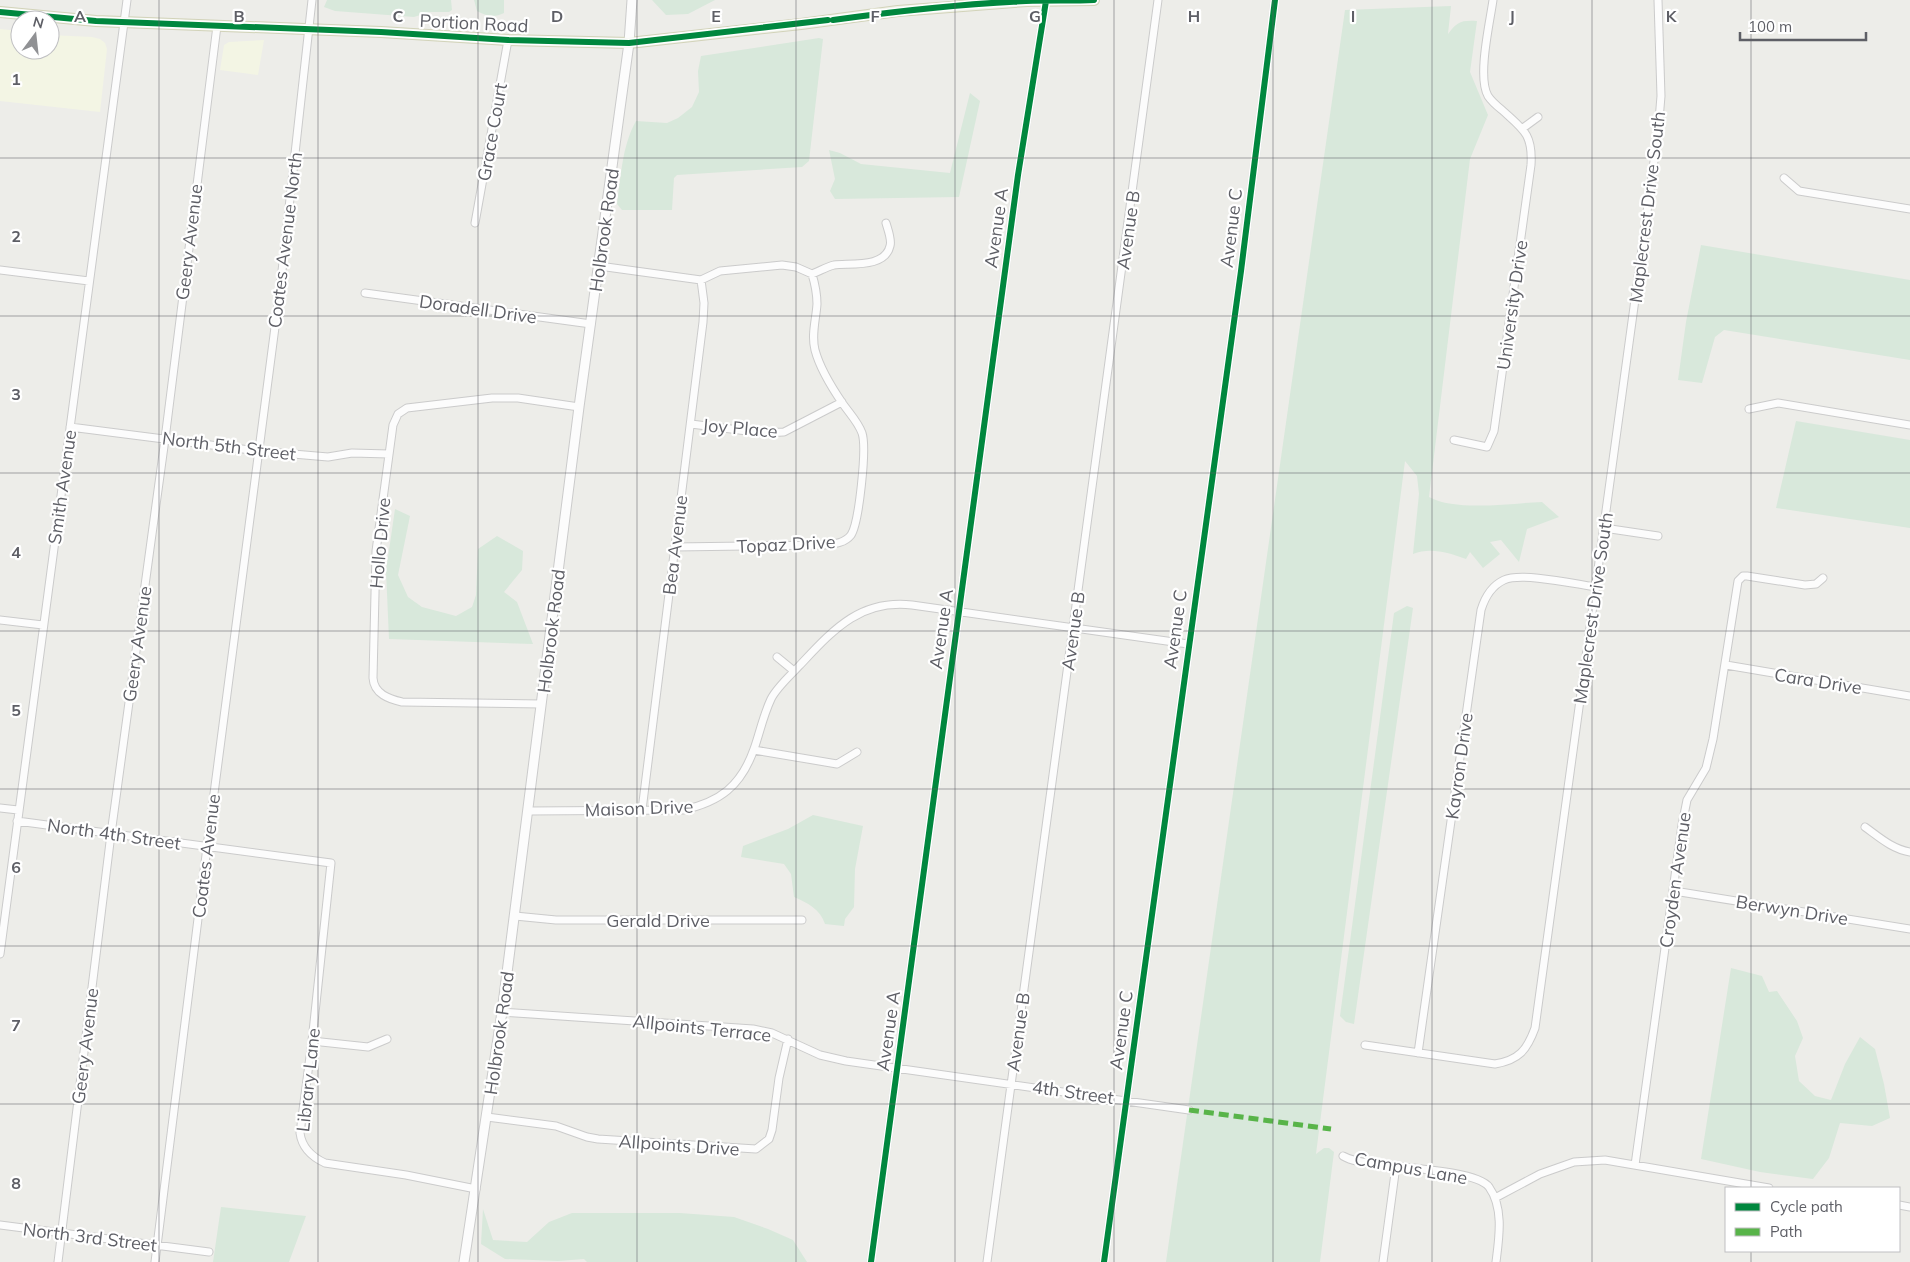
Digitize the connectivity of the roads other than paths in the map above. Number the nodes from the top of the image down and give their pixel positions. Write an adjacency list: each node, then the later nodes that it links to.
1 (127, 0): 11 (street, Smith Avenue)
2 (312, 0): 13 (street, Coates Avenue North)
3 (632, 0): 15 (street, Holbrook Road)
4 (1094, 0): 9 (main road, Portion Road)
5 (1158, 0): 47 (street, Avenue B)
6 (1275, 0): 48 (street, Avenue C)
7 (1493, 0): 17 (street)
8 (1658, 0): 39 (street, Maplecrest Drive South)
9 (1040, 1): 15 (main road, Portion Road); 44 (street, Avenue A)
10 (0, 12): 11 (main road, Portion Road)
11 (125, 21): 12 (main road, Portion Road); 26 (street, Smith Avenue)
12 (217, 26): 13 (main road, Portion Road); 35 (street, Geery Avenue)
13 (308, 30): 14 (main road, Portion Road); 37 (street, Coates Avenue North)
14 (508, 40): 15 (main road, Portion Road); 20 (street, Grace Court)
15 (629, 43): 22 (street, Holbrook Road)
16 (1538, 117): 17 (street)
17 (1523, 128): 36 (street, University Drive)
18 (1784, 178): 19 (street)
19 (1910, 209)
20 (475, 223)
21 (886, 223): 24 (street)
22 (599, 266): 25 (street); 28 (street, Holbrook Road)
23 (0, 270): 26 (street)
24 (812, 274): 25 (street); 29 (street, Topaz Drive)
25 (701, 280): 32 (street, Bea Avenue)
26 (89, 281): 34 (street, Smith Avenue)
27 (365, 294): 28 (street, Doradell Drive)
28 (590, 324): 30 (street, Holbrook Road)
29 (842, 402): 32 (street, Joy Place); 41 (street, Topaz Drive)
30 (579, 407): 38 (street, Hollo Drive); 53 (street, Holbrook Road)
31 (1749, 409): 33 (street)
32 (691, 424): 41 (street, Bea Avenue)
33 (1910, 426)
34 (70, 427): 35 (street, North 5th Street); 46 (street, Smith Avenue)
35 (165, 438): 37 (street, North 5th Street); 62 (street, Geery Avenue)
36 (1454, 440)
37 (258, 450): 38 (street, North 5th Street); 63 (street, Coates Avenue)
38 (389, 454): 53 (street, Hollo Drive)
39 (1604, 528): 40 (street); 43 (street, Maplecrest Drive South)
40 (1658, 536)
41 (675, 548): 58 (street, Bea Avenue)
42 (1823, 578): 50 (street, Croyden Avenue)
43 (1596, 587): 76 (street, Kayron Drive); 76 (street, Maplecrest Drive South)
44 (958, 612): 47 (street, Maison Drive); 51 (street, Maison Drive); 77 (street, Avenue A)
45 (0, 620): 46 (street)
46 (43, 625): 57 (street, Smith Avenue)
47 (1073, 628): 48 (street, Maison Drive); 78 (street, Avenue B)
48 (1188, 644): 79 (street, Avenue C)
49 (777, 657): 51 (street)
50 (1726, 665): 52 (street, Cara Drive); 66 (street, Croyden Avenue)
51 (794, 672): 54 (street, Maison Drive)
52 (1910, 696)
53 (541, 704): 59 (street, Holbrook Road)
54 (754, 750): 55 (street); 58 (street, Maison Drive)
55 (857, 752)
56 (0, 808): 57 (street)
57 (18, 810): 60 (street, Smith Avenue)
58 (642, 810): 59 (street, Maison Drive)
59 (528, 812): 67 (street, Holbrook Road)
60 (17, 821): 62 (street, North 4th Street); 70 (street, Smith Avenue)
61 (1865, 827): 64 (street)
62 (111, 834): 63 (street, North 4th Street); 89 (street, Geery Avenue)
63 (207, 847): 65 (street, North 4th Street); 90 (street, Coates Avenue)
64 (1910, 852)
65 (331, 863): 74 (street, Library Lane)
66 (1674, 891): 69 (street, Berwyn Drive); 83 (street, Croyden Avenue)
67 (515, 916): 68 (street, Gerald Drive); 71 (street, Holbrook Road)
68 (802, 920)
69 (1910, 930)
70 (0, 954)
71 (502, 1012): 73 (street, Allpoints Terrace); 81 (street, Holbrook Road)
72 (386, 1038): 74 (street)
73 (788, 1038): 77 (street, Allpoints Terrace); 81 (street, Allpoints Drive)
74 (312, 1041): 86 (street, Library Lane)
75 (1365, 1046): 76 (street, Maplecrest Drive South)
76 (1418, 1053)
77 (898, 1069): 78 (street, 4th Street); 95 (street, Avenue A)
78 (1012, 1084): 79 (street, 4th Street); 96 (street, Avenue B)
79 (1125, 1100): 80 (street, 4th Street); 97 (street, Avenue C)
80 (1189, 1110)
81 (487, 1118): 86 (street, Holbrook Road)
82 (1343, 1156): 84 (street, Campus Lane)
83 (1635, 1165): 85 (street); 87 (street)
84 (1396, 1166): 87 (street, Campus Lane); 98 (street)
85 (1763, 1187)
86 (476, 1189): 94 (street, Holbrook Road)
87 (1495, 1198): 99 (street)
88 (0, 1225): 89 (street, North 3rd Street)
89 (61, 1233): 90 (street, North 3rd Street); 92 (street, Geery Avenue)
90 (158, 1246): 91 (street, North 3rd Street); 93 (street, Coates Avenue)
91 (210, 1252)
92 (58, 1262)
93 (155, 1262)
94 (464, 1262)
95 (871, 1262)
96 (987, 1262)
97 (1104, 1262)
98 (1383, 1262)
99 (1496, 1262)

